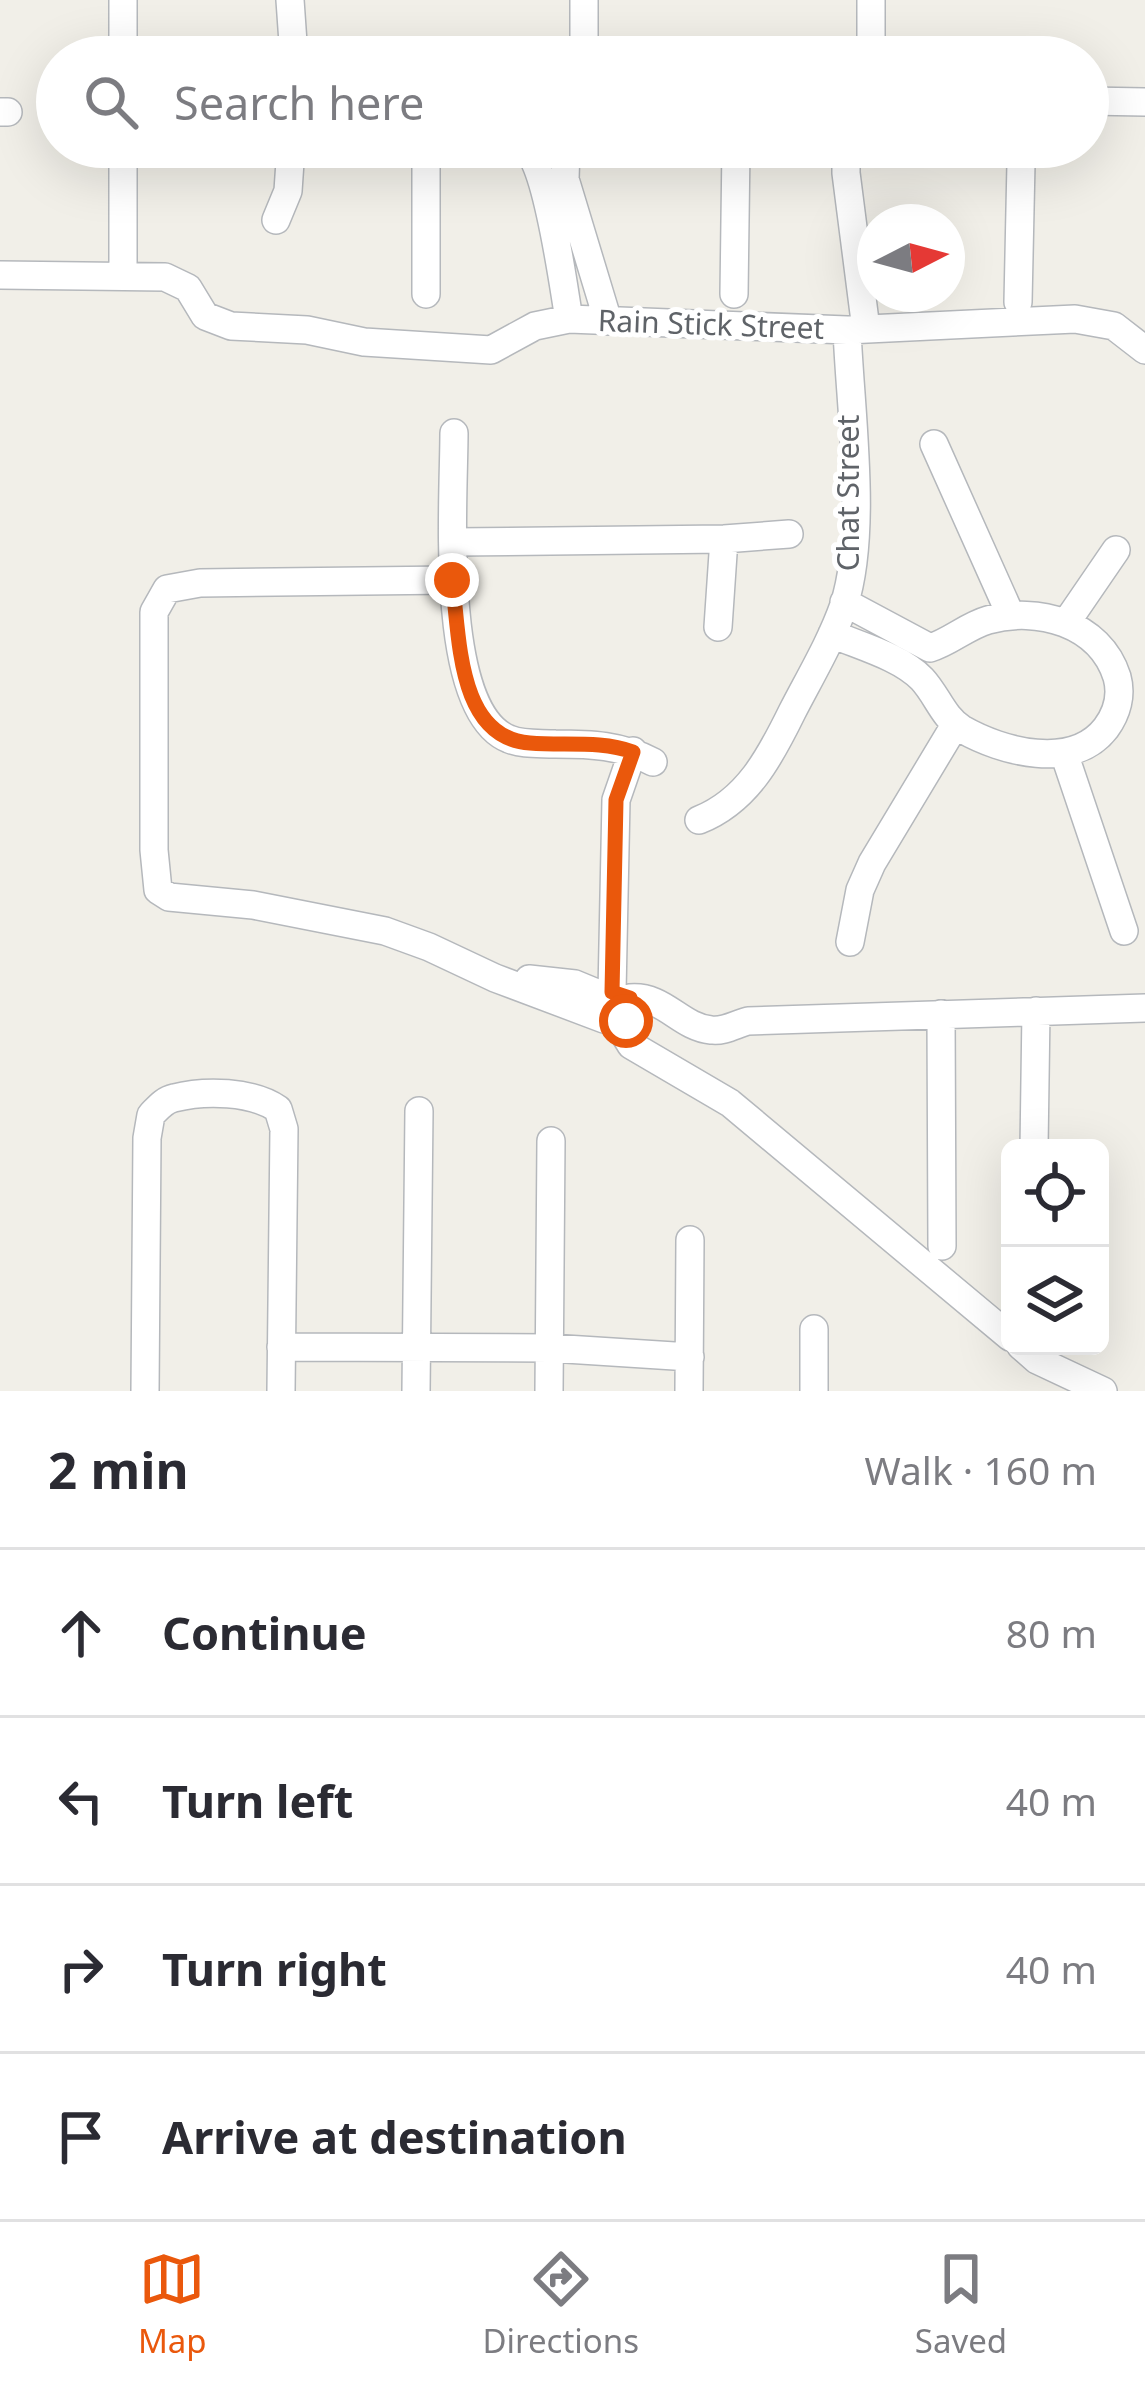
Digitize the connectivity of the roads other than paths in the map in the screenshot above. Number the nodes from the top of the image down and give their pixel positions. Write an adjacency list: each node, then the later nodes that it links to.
1 (123, 0): 5 (street)
2 (290, 0): 6 (street)
3 (584, 0): 7 (street)
4 (871, 0): 8 (street)
5 (123, 36)
6 (293, 36)
7 (584, 36)
8 (871, 36)
9 (1109, 101): 10 (street)
10 (1145, 102)
11 (123, 168): 21 (street)
12 (289, 168): 19 (street)
13 (426, 168): 22 (street)
14 (538, 168): 25 (street)
15 (565, 168): 26 (street)
16 (736, 168): 23 (street)
17 (846, 168): 27 (street, Chat Street)
18 (1021, 168): 24 (street)
19 (276, 220)
20 (0, 275): 21 (street)
21 (123, 276): 25 (street, Rain Stick Street)
22 (426, 293)
23 (734, 294)
24 (1018, 302)
25 (569, 319): 26 (street, Rain Stick Street)
26 (608, 321): 27 (street, Rain Stick Street)
27 (856, 329): 28 (street, Rain Stick Street); 36 (street, Chat Street)
28 (1145, 350)
29 (454, 434): 33 (street)
30 (934, 444): 37 (street)
31 (789, 534): 32 (street)
32 (724, 539): 33 (street); 40 (street)
33 (454, 542): 35 (street)
34 (1116, 550): 39 (street)
35 (452, 580): 48 (street); 48 (street)
36 (844, 602): 38 (street); 41 (street, Chat Street)
37 (1010, 616): 38 (street); 39 (street)
38 (878, 621): 42 (street)
39 (1066, 623): 44 (street)
40 (718, 627)
41 (832, 634): 42 (street); 45 (street, Chat Street)
42 (866, 649): 43 (street)
43 (956, 725): 44 (street); 47 (street)
44 (1064, 752): 46 (street)
45 (699, 820)
46 (1124, 931)
47 (850, 942)
48 (614, 1006): 51 (street); 57 (street)
49 (1145, 1008): 50 (street)
50 (1036, 1011): 51 (street); 53 (street)
51 (941, 1014): 56 (street)
52 (419, 1112): 61 (street)
53 (1034, 1139)
54 (551, 1141): 60 (street)
55 (690, 1240): 63 (street)
56 (942, 1246)
57 (1001, 1328)
58 (814, 1329): 69 (street)
59 (281, 1347): 61 (street); 64 (street); 65 (street)
60 (550, 1348): 61 (street); 63 (street); 67 (street)
61 (416, 1349): 66 (street)
62 (1039, 1355): 70 (street)
63 (690, 1357): 68 (street)
64 (145, 1391)
65 (281, 1391)
66 (416, 1391)
67 (549, 1391)
68 (689, 1391)
69 (814, 1391)
70 (1103, 1391)

